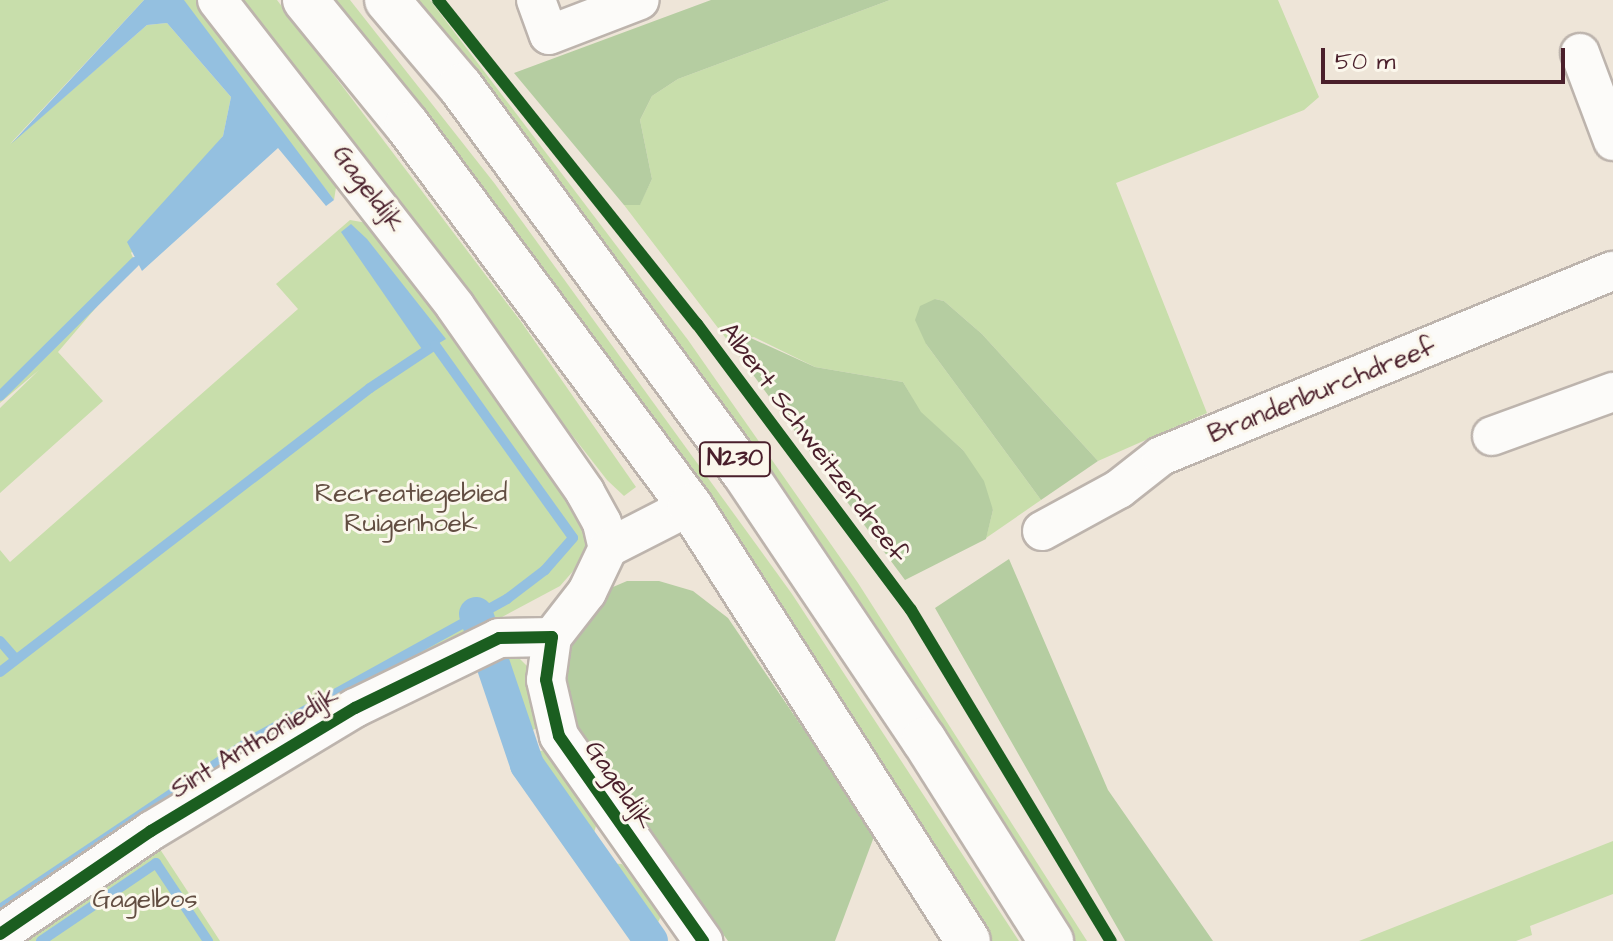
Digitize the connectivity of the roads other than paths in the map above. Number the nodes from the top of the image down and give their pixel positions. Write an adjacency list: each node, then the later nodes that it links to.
1 (217, 0): 13 (street, Gageldijk)
2 (305, 0): 11 (highway, N230)
3 (387, 0): 18 (highway, N230)
4 (536, 0): 5 (street)
5 (640, 0)
6 (1580, 53): 7 (street)
7 (1613, 141)
8 (1613, 271): 12 (street, Brandenburchdreef)
9 (1613, 392): 10 (street)
10 (1492, 436)
11 (690, 506): 13 (street); 17 (highway, N230)
12 (1042, 531)
13 (608, 548): 14 (street)
14 (552, 637): 15 (street, Sint Anthoniedijk); 16 (street, Gageldijk)
15 (0, 934)
16 (703, 941)
17 (968, 941)
18 (1051, 941)

